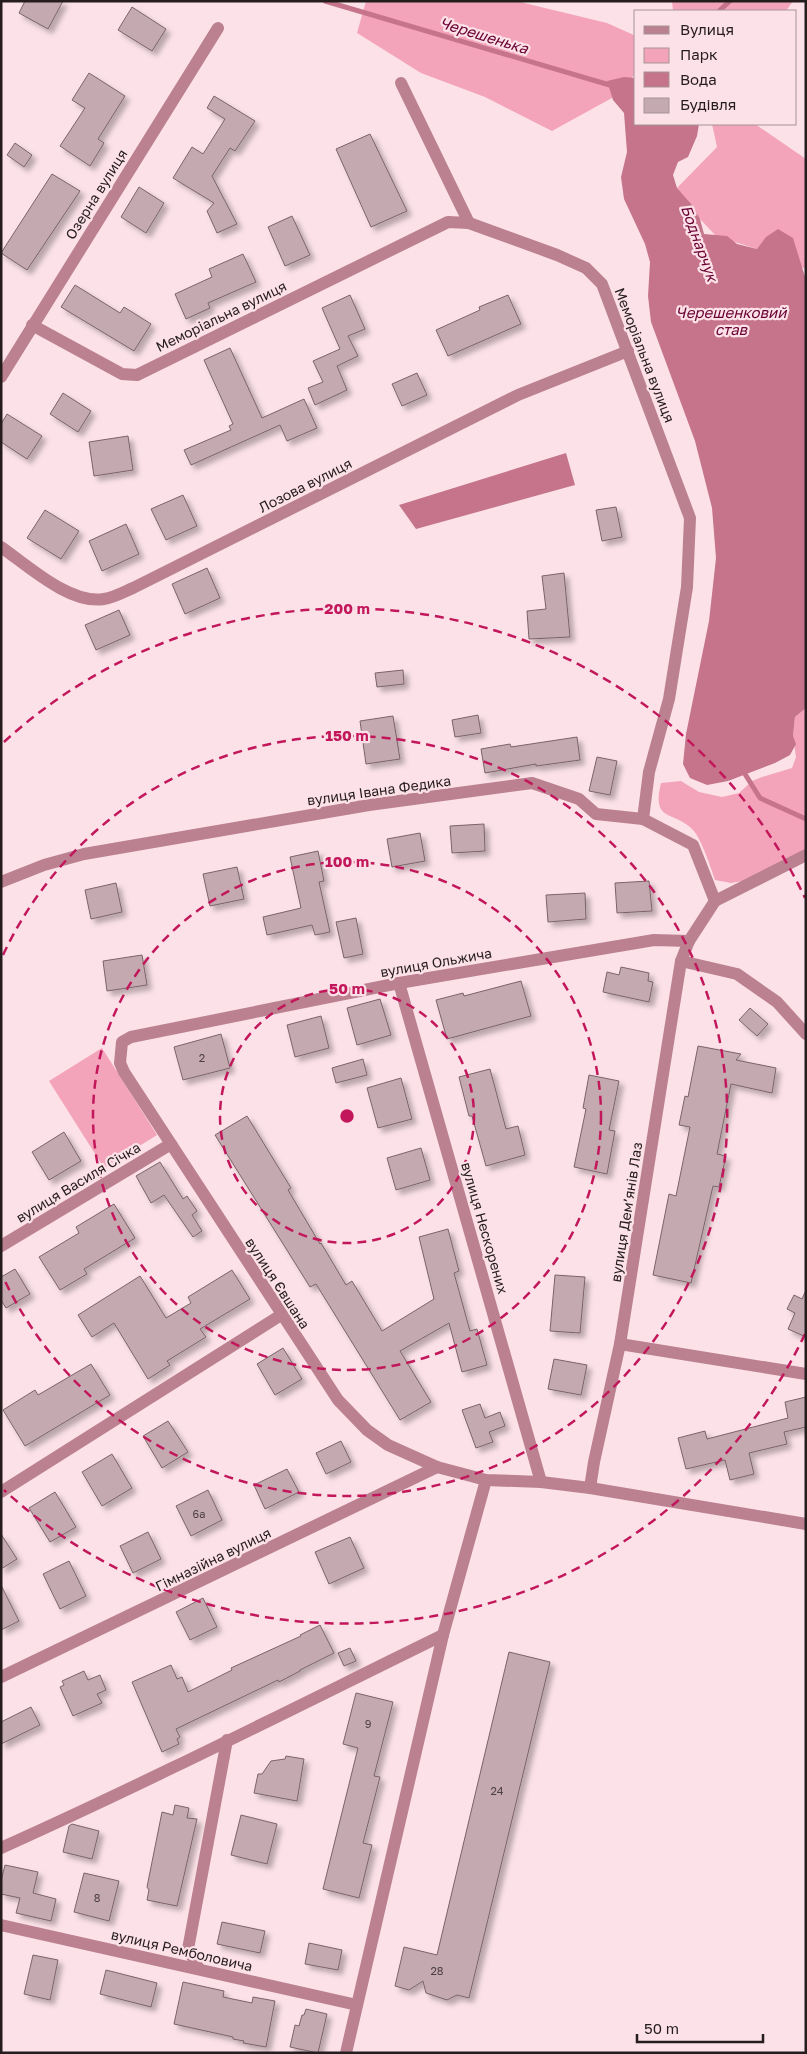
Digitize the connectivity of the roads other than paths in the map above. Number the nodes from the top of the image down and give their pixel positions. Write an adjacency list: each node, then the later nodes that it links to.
1 (218, 28): 4 (street, Озерна вулиця)
2 (401, 83): 3 (street)
3 (469, 224): 4 (street, Меморіальна вулиця); 5 (street, Меморіальна вулиця)
4 (32, 325): 6 (street, Озерна вулиця)
5 (628, 351): 7 (street, Лозова вулиця); 8 (street, Меморіальна вулиця)
6 (1, 377)
7 (1, 547)
8 (643, 819): 10 (street, вулиця Івана Федика); 11 (street, вулиця Івана Федика)
9 (806, 855): 11 (street)
10 (1, 882)
11 (715, 901): 12 (street, вулиця Демʼянів Лаз)
12 (689, 941): 13 (street, вулиця Демʼянів Лаз); 14 (street, вулиця Ольжича)
13 (681, 961): 15 (street); 20 (street, вулиця Демʼянів Лаз)
14 (400, 983): 16 (street, вулиця Ольжича); 24 (street, вулиця Нескорених)
15 (806, 1034)
16 (131, 1037): 17 (street, вулиця Євшана)
17 (171, 1144): 18 (street, вулиця Василя Січка); 19 (street, вулиця Євшана)
18 (1, 1246)
19 (281, 1315): 22 (street, вулиця Євшана); 26 (street)
20 (620, 1344): 21 (street); 25 (street, вулиця Демʼянів Лаз)
21 (806, 1374)
22 (437, 1467): 23 (street, вулиця Євшана); 29 (street, Гімназійна вулиця)
23 (486, 1480): 24 (street, вулиця Євшана); 28 (street)
24 (541, 1482): 25 (street, вулиця Євшана)
25 (590, 1488): 27 (street, вулиця Євшана)
26 (1, 1492)
27 (806, 1524)
28 (443, 1635): 30 (street); 34 (street)
29 (1, 1677)
30 (228, 1740): 31 (street); 33 (street)
31 (1, 1848)
32 (1, 1925): 33 (street, вулиця Ремболовича)
33 (199, 1969): 34 (street, вулиця Ремболовича)
34 (357, 2005): 35 (street)
35 (346, 2053)

